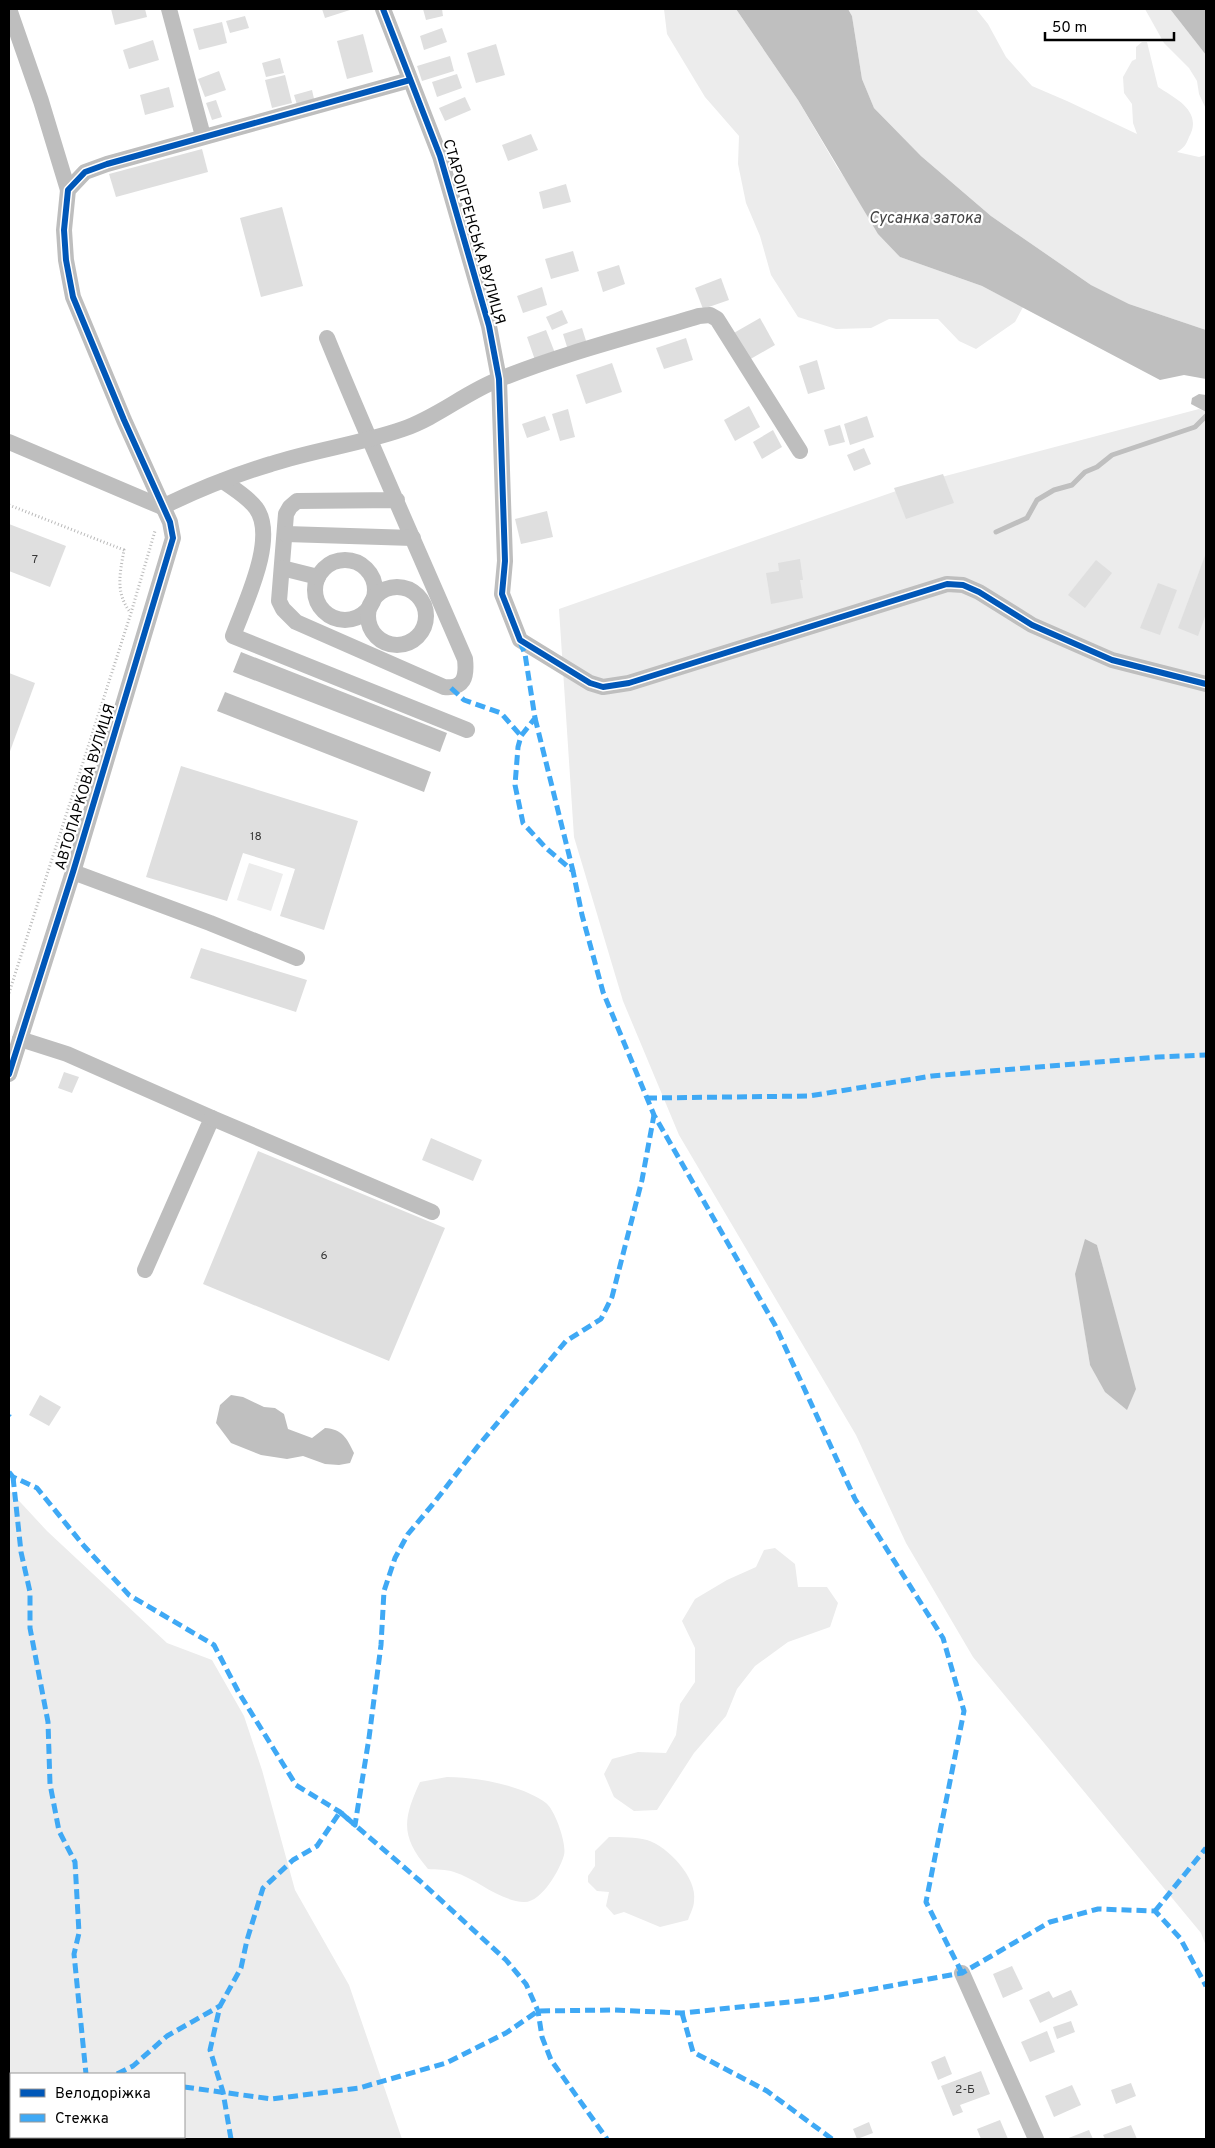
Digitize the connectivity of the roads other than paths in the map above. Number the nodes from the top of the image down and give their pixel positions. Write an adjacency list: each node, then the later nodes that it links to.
1 (169, 9): 5 (street)
2 (383, 9): 4 (street, СТАРОІГРЕНСЬКА ВУЛИЦЯ)
3 (9, 10): 6 (street)
4 (410, 80): 5 (street); 8 (street, СТАРОІГРЕНСЬКА ВУЛИЦЯ)
5 (204, 136): 6 (street)
6 (68, 190): 14 (street, АВТОПАРКОВА ВУЛИЦЯ)
7 (327, 338): 9 (street)
8 (499, 379): 9 (street); 11 (street); 19 (street, СТАРОІГРЕНСЬКА ВУЛИЦЯ)
9 (368, 440): 12 (street); 13 (street)
10 (9, 442): 14 (street)
11 (800, 451)
12 (223, 481): 14 (street); 20 (street)
13 (397, 500): 15 (street); 16 (street)
14 (162, 506): 21 (street, АВТОПАРКОВА ВУЛИЦЯ)
15 (286, 534): 16 (street); 17 (street)
16 (413, 538): 17 (street)
17 (282, 568): 18 (street)
18 (318, 577): 18 (street)
19 (1206, 684)
20 (467, 730)
21 (73, 872): 22 (street); 23 (street, АВТОПАРКОВА ВУЛИЦЯ)
22 (297, 958)
23 (20, 1039): 24 (street, АВТОПАРКОВА ВУЛИЦЯ); 25 (street)
24 (9, 1074)
25 (212, 1118): 26 (street); 27 (street)
26 (432, 1212)
27 (145, 1270)
28 (962, 1973): 29 (street)
29 (1036, 2139)

